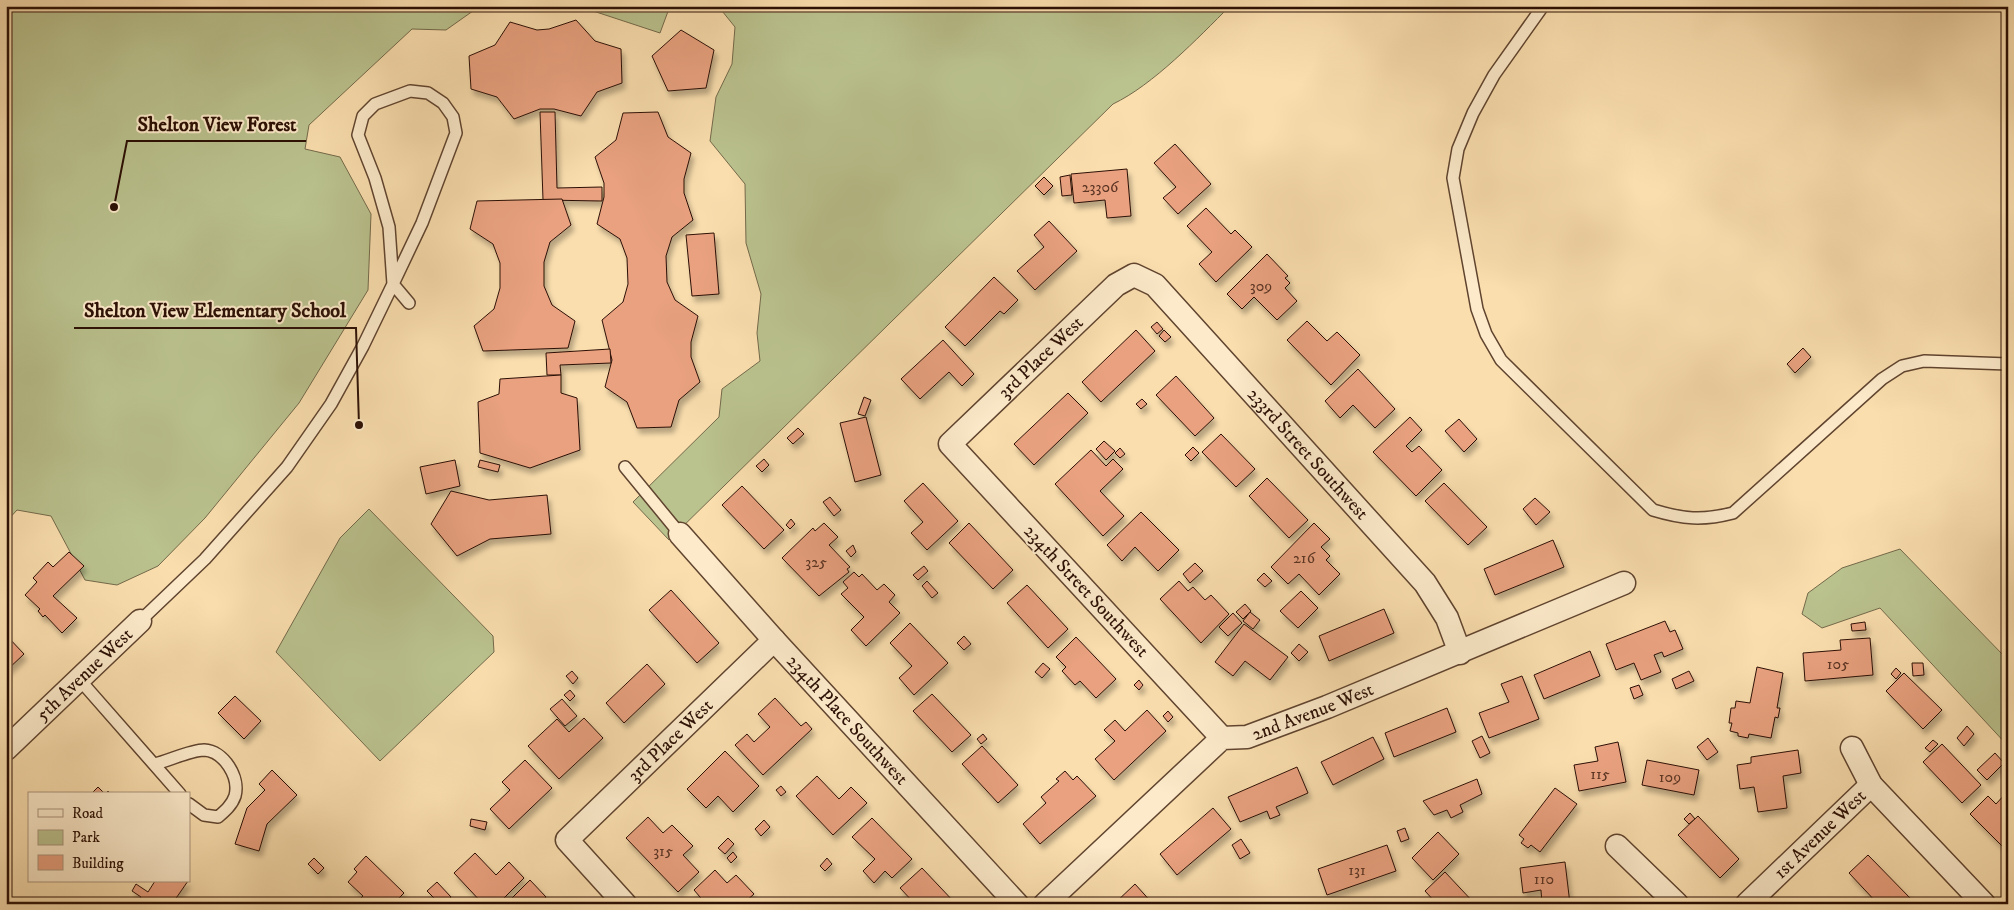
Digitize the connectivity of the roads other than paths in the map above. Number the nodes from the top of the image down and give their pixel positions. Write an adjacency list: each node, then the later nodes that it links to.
1 (1543, 6): 5 (lane)
2 (1134, 275): 6 (street, 3rd Place West); 12 (street, 233rd Street Southwest)
3 (393, 284): 3 (lane); 4 (lane); 10 (lane)
4 (409, 303)
5 (2008, 364)
6 (950, 444): 14 (street, 234th Street Southwest)
7 (625, 467): 8 (lane)
8 (680, 534): 11 (street, 234th Place Southwest)
9 (1624, 584): 12 (street, 2nd Avenue West)
10 (140, 621): 13 (street, 5th Avenue West)
11 (774, 640): 22 (street, 3rd Place West); 23 (street, 234th Place Southwest)
12 (1460, 653): 14 (street, 2nd Avenue West)
13 (79, 680): 16 (street, 5th Avenue West); 17 (lane)
14 (1222, 738): 24 (street)
15 (1852, 748): 18 (street)
16 (6, 749)
17 (155, 764): 19 (lane); 20 (lane)
18 (1871, 785): 26 (street, 1st Avenue West); 27 (street)
19 (178, 792)
20 (190, 805)
21 (1617, 846): 25 (street)
22 (626, 904)
23 (1017, 904)
24 (1045, 904)
25 (1677, 904)
26 (1747, 904)
27 (1984, 904)

